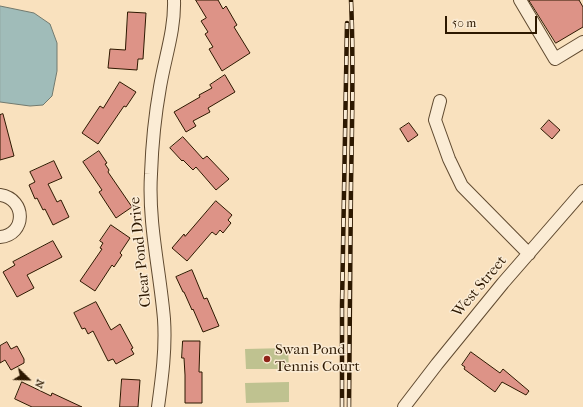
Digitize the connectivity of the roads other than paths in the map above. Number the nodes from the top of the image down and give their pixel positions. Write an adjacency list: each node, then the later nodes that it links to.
1 (174, 0): 9 (street, Clear Pond Drive)
2 (520, 0): 3 (street)
3 (583, 42)
4 (440, 101): 8 (street)
5 (583, 191): 8 (street, West Street)
6 (0, 195): 7 (street)
7 (0, 237)
8 (529, 254): 10 (street, West Street)
9 (158, 407)
10 (404, 407)

